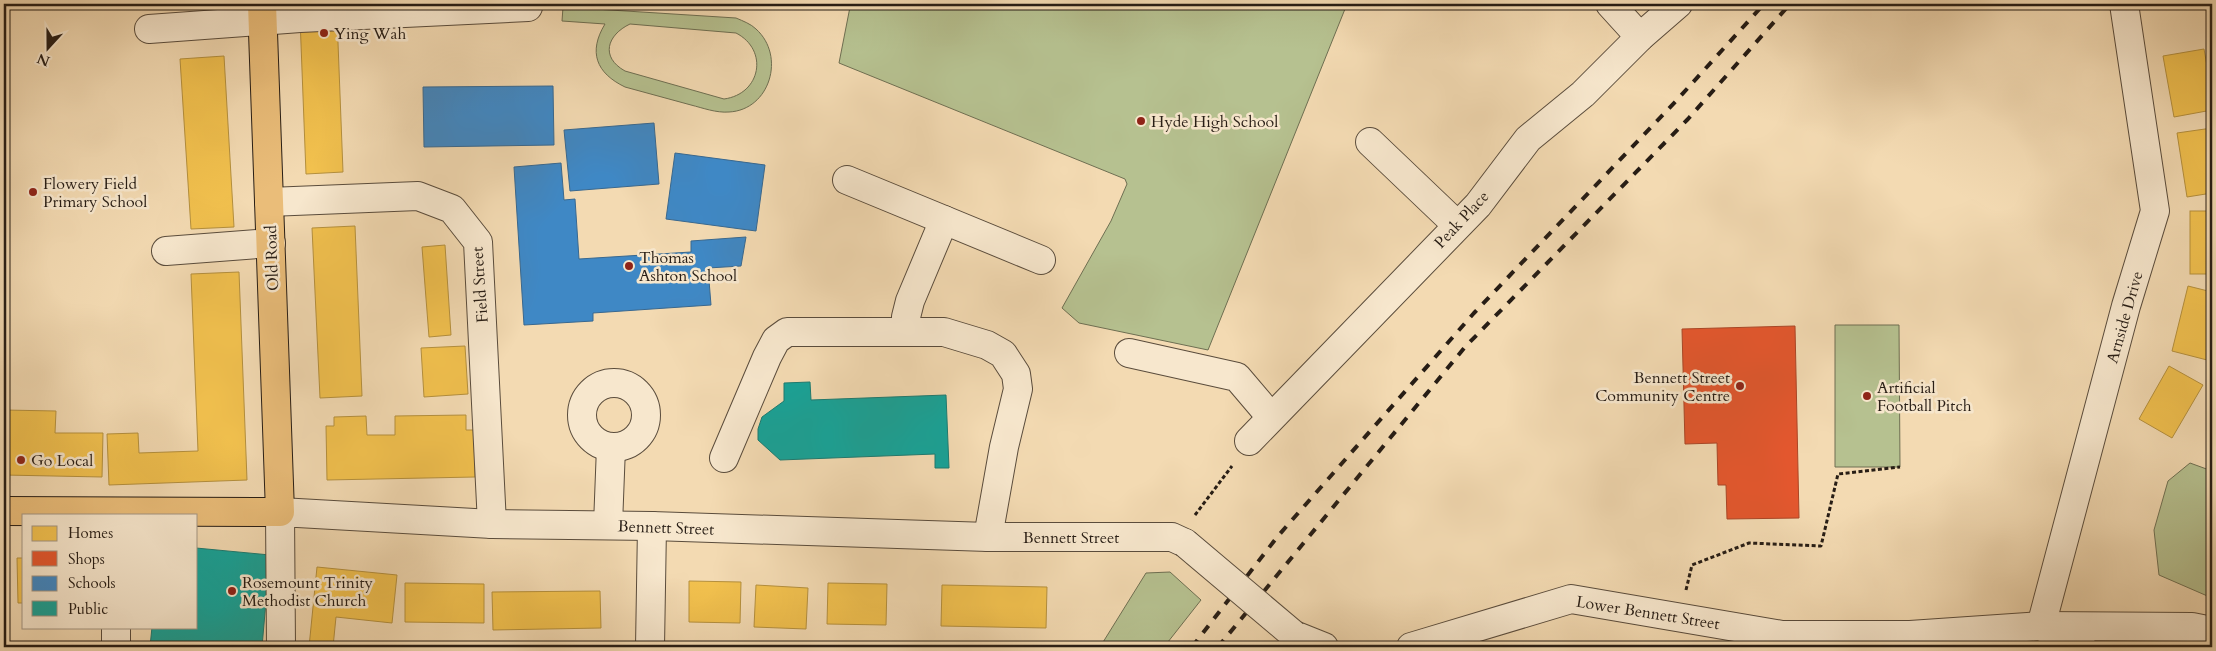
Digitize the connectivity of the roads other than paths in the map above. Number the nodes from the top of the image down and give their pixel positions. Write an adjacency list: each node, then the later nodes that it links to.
1 (1610, 4): 7 (street)
2 (1678, 4): 7 (street, Peak Place)
3 (2124, 4): 29 (street, Arnside Drive)
4 (528, 7): 5 (street)
5 (262, 13): 6 (street); 10 (main road, Old Road)
6 (149, 29)
7 (1640, 37): 12 (street, Peak Place)
8 (1370, 142): 12 (street)
9 (847, 180): 11 (street)
10 (269, 202): 13 (main road, Old Road); 25 (street, Field Street)
11 (944, 220): 15 (street); 16 (street)
12 (1456, 225): 18 (street, Peak Place)
13 (271, 242): 14 (street); 23 (main road, Old Road)
14 (166, 252)
15 (1041, 260)
16 (908, 332): 21 (street); 28 (street)
17 (1129, 353): 18 (street)
18 (1272, 417): 19 (street, Peak Place)
19 (1249, 441)
20 (611, 447): 26 (street)
21 (724, 458)
22 (4, 511): 24 (main road, Bennett Street)
23 (280, 512): 24 (main road, Bennett Street); 25 (street, Bennett Street); 35 (street)
24 (118, 513)
25 (492, 524): 26 (street, Bennett Street)
26 (608, 525): 27 (street, Bennett Street)
27 (652, 526): 28 (street, Bennett Street); 36 (street)
28 (988, 538): 37 (street, Bennett Street, bridge)
29 (2041, 626): 31 (street, Lower Bennett Street); 32 (street, Lower Bennett Street); 38 (street)
30 (116, 628): 34 (street)
31 (2212, 631)
32 (1780, 641): 33 (street, Lower Bennett Street)
33 (1421, 646)
34 (116, 647)
35 (281, 647)
36 (650, 647)
37 (1324, 647)
38 (2082, 647)

